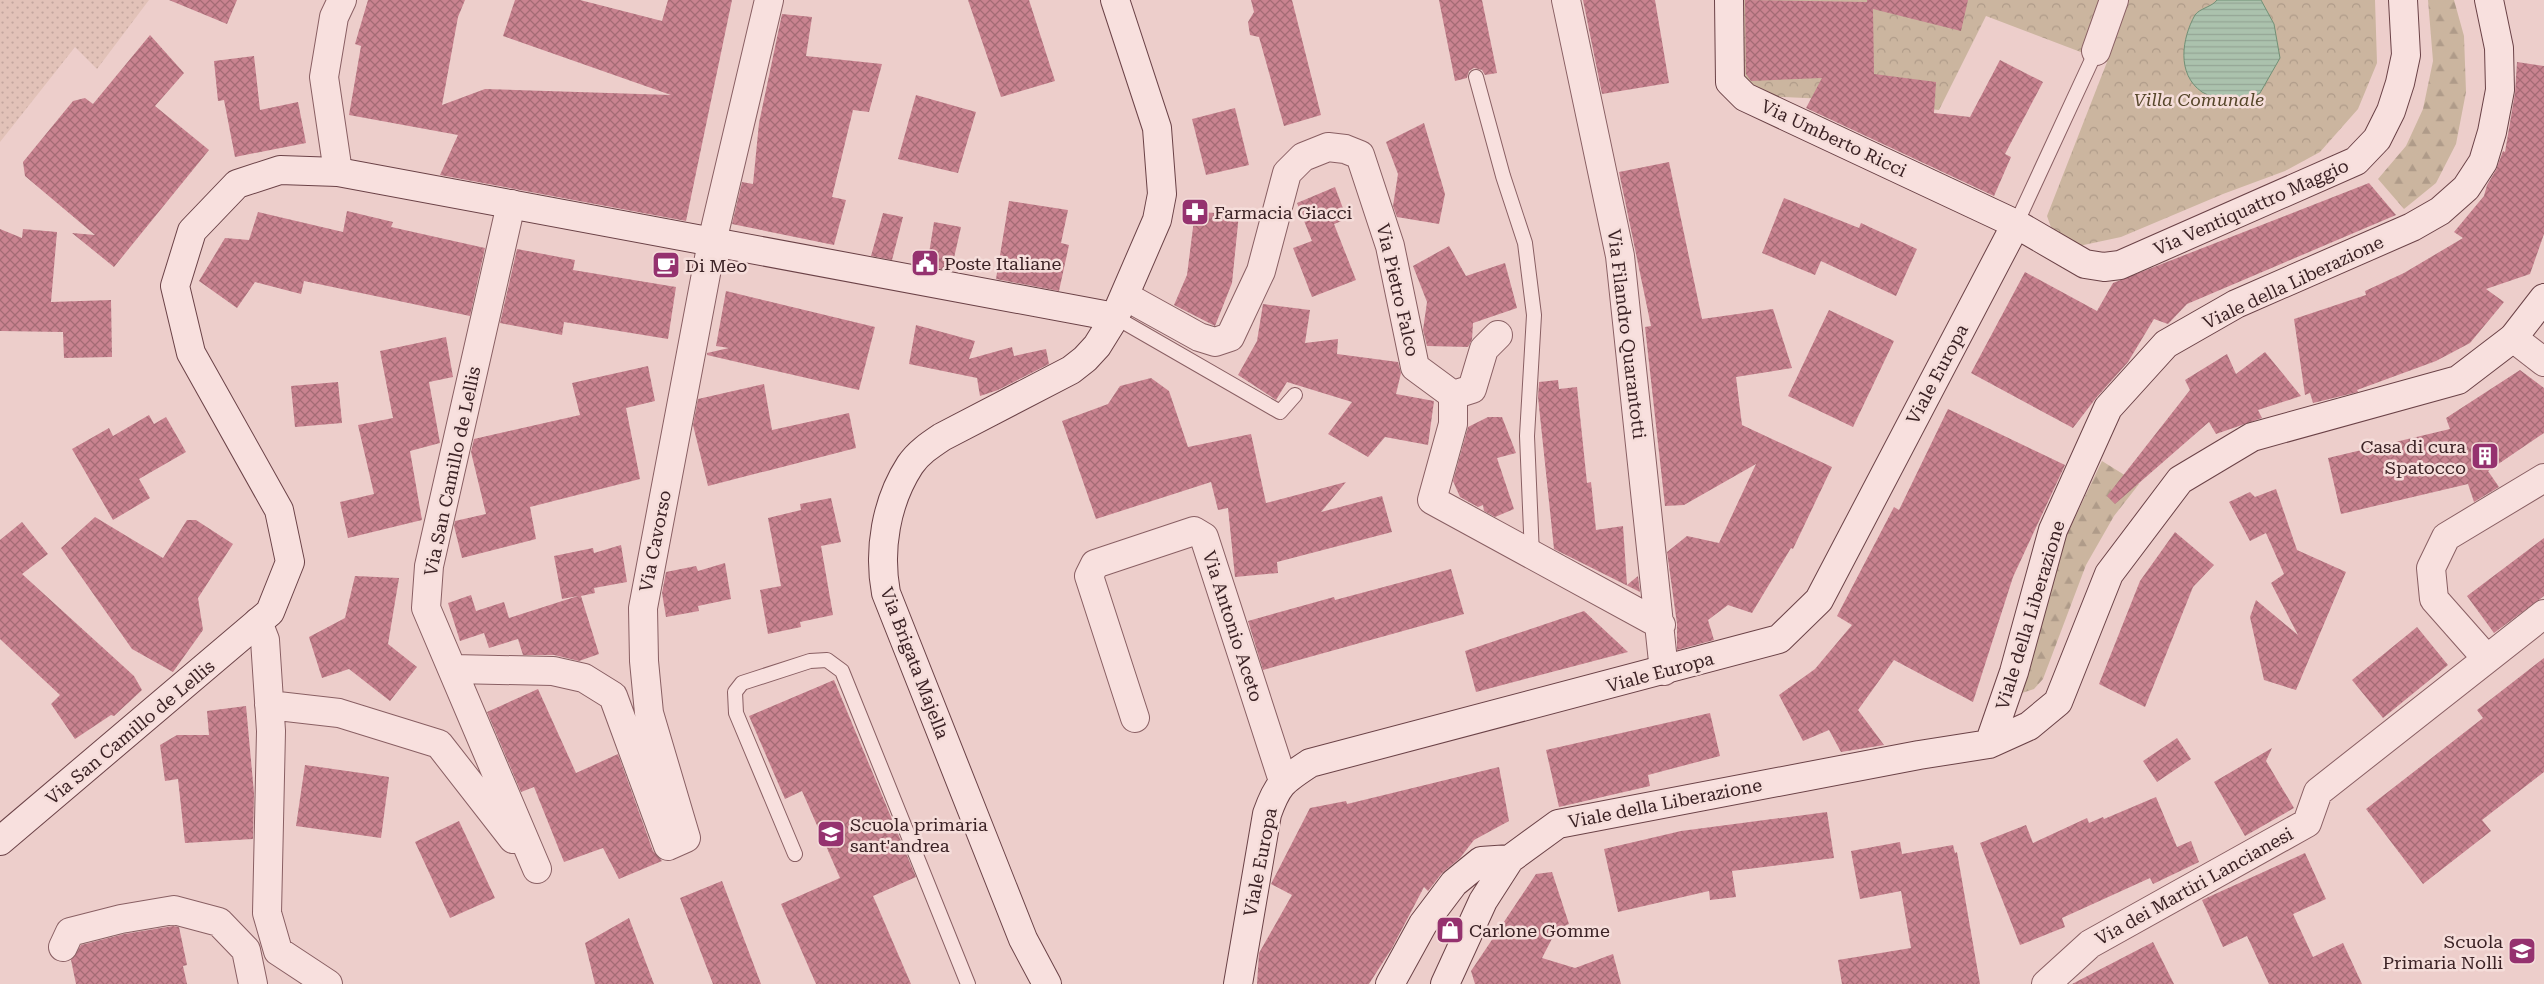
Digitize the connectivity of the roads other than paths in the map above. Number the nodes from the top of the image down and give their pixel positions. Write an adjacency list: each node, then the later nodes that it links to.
1 (342, 0): 11 (street)
2 (769, 0): 14 (street, Via Cavorso)
3 (1115, 0): 16 (street, Via Brigata Majella)
4 (1566, 0): 26 (street, Via Filandro Quarantotti)
5 (1729, 0): 13 (street, Via Umberto Ricci)
6 (2114, 0): 9 (street)
7 (2403, 0): 13 (street, Via Ventiquattro Maggio)
8 (2489, 0): 32 (street, Viale della Liberazione)
9 (2096, 51): 13 (lane)
10 (1476, 77): 23 (lane)
11 (338, 172): 12 (street, Via San Camillo de Lellis); 25 (street, Via San Camillo de Lellis)
12 (511, 204): 14 (street, Via San Camillo de Lellis); 28 (street, Via San Camillo de Lellis)
13 (2016, 224): 29 (street, Viale Europa)
14 (712, 242): 16 (street, Via San Camillo de Lellis); 28 (street, Via Cavorso)
15 (2544, 298): 18 (street)
16 (1120, 307): 20 (lane); 21 (street, Via Pietro Falco); 41 (street, Via Brigata Majella)
17 (1498, 335): 21 (street)
18 (2513, 338): 19 (street); 32 (street)
19 (2544, 362)
20 (1294, 395)
21 (1453, 395): 23 (street)
22 (2544, 478): 27 (street)
23 (1532, 555): 26 (street)
24 (2544, 614): 27 (street, Via dei Martiri Lancianesi)
25 (258, 622): 30 (street); 34 (street, Via San Camillo de Lellis)
26 (1660, 625): 29 (street, Via Filandro Quarantotti)
27 (2487, 659): 45 (street, Via dei Martiri Lancianesi)
28 (453, 669): 30 (street, Via San Camillo de Lellis)
29 (1664, 671): 33 (street, Viale Europa)
30 (269, 705): 39 (street)
31 (1135, 718): 33 (street, Via Antonio Aceto)
32 (1989, 744): 36 (street, Viale della Liberazione)
33 (1283, 781): 42 (street, Viale Europa)
34 (0, 841)
35 (795, 854): 40 (lane)
36 (1510, 859): 43 (street); 44 (street)
37 (63, 947): 38 (street)
38 (253, 984)
39 (328, 984)
40 (968, 984)
41 (1047, 984)
42 (1238, 984)
43 (1390, 984)
44 (1445, 984)
45 (2046, 984)

